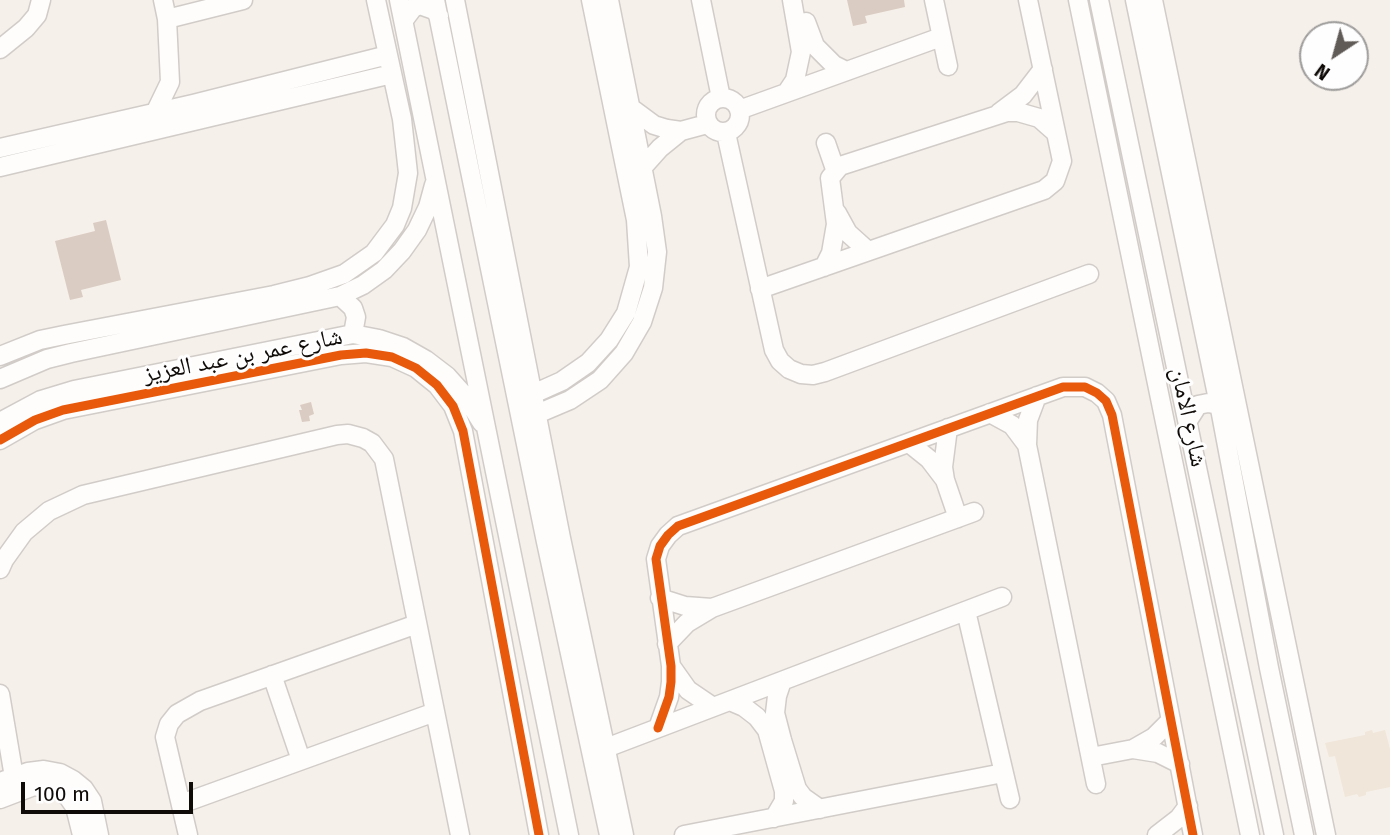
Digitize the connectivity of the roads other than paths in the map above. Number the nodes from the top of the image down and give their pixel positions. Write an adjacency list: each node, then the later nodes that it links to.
1 (41, 0): 23 (street)
2 (163, 0): 19 (street)
3 (243, 0): 19 (street)
4 (376, 0): 24 (street)
5 (399, 0): 20 (street)
6 (455, 0): 56 (street)
7 (591, 0): 69 (street)
8 (609, 0): 33 (street)
9 (701, 0): 31 (street)
10 (792, 0): 30 (street)
11 (801, 0): 27 (street)
12 (934, 0): 21 (street)
13 (1028, 0): 26 (street)
14 (1078, 0): 48 (street)
15 (1100, 0): 47 (street, شارع الامان)
16 (1135, 0): 22 (street, شارع الامان)
17 (1153, 0): 22 (street)
18 (437, 8): 20 (street); 56 (street)
19 (167, 19): 29 (street)
20 (404, 20): 49 (street)
21 (941, 37): 25 (street); 27 (street)
22 (1153, 43): 59 (street, شارع الامان); 91 (street)
23 (0, 49)
24 (388, 55): 28 (street); 32 (street)
25 (948, 66)
26 (1043, 69): 36 (street); 40 (street)
27 (846, 71): 30 (street)
28 (392, 74): 41 (street); 57 (street)
29 (170, 82): 32 (street); 35 (street)
30 (787, 92): 34 (street)
31 (721, 98): 34 (street); 37 (street)
32 (193, 104): 35 (street)
33 (631, 108): 38 (street); 45 (street)
34 (739, 110): 39 (street)
35 (155, 113): 41 (street)
36 (996, 114): 40 (street); 46 (street)
37 (707, 124): 38 (street); 39 (street)
38 (681, 131): 45 (street)
39 (726, 133): 54 (street)
40 (1056, 133): 51 (street)
41 (76, 141): 43 (street); 44 (street)
42 (827, 143): 46 (street)
43 (0, 148)
44 (0, 167)
45 (643, 167): 73 (street)
46 (835, 169): 50 (street)
47 (1138, 177): 48 (street); 60 (street, شارع الامان)
48 (1115, 181): 98 (street)
49 (435, 182): 55 (street, شارع عمر بن عبد العزيز); 78 (street)
50 (836, 210): 51 (street); 52 (street)
51 (868, 251): 52 (street)
52 (824, 267): 54 (street)
53 (1089, 274): 54 (street)
54 (760, 289)
55 (340, 296): 57 (street, شارع عمر بن عبد العزيز); 61 (street)
56 (505, 298): 69 (street); 82 (street)
57 (276, 303): 58 (street); 62 (street, شارع عمر بن عبد العزيز)
58 (157, 316): 62 (street); 63 (street)
59 (1201, 323): 60 (street); 71 (street, شارع الامان)
60 (1170, 330): 74 (street, شارع الامان)
61 (353, 334): 64 (street, شارع عمر بن عبد العزيز); 78 (street, شارع عمر بن عبد العزيز)
62 (162, 335): 66 (street, شارع عمر بن عبد العزيز)
63 (40, 340): 65 (street); 66 (street)
64 (301, 344): 67 (street); 75 (street, شارع عمر بن عبد العزيز)
65 (0, 356)
66 (47, 359): 68 (street, شارع عمر بن عبد العزيز)
67 (305, 363): 77 (street); 84 (street)
68 (0, 379)
69 (533, 394): 73 (street)
70 (1037, 396): 72 (street); 80 (street); 103 (street)
71 (1219, 405): 74 (street); 92 (street, شارع الامان)
72 (990, 413): 76 (street); 80 (street)
73 (537, 414): 82 (street)
74 (1189, 419): 96 (street, شارع الامان)
75 (0, 422)
76 (948, 428): 79 (street); 81 (street)
77 (0, 440)
78 (490, 442): 83 (street)
79 (909, 443): 81 (street); 87 (street)
80 (1027, 445): 107 (street)
81 (945, 481): 88 (street)
82 (553, 540): 105 (street); 126 (street)
83 (511, 544): 84 (street); 125 (street)
84 (485, 548): 120 (street)
85 (0, 569): 90 (street)
86 (1002, 597): 89 (street)
87 (660, 598): 88 (street); 93 (street)
88 (712, 608): 93 (street)
89 (966, 611): 97 (street); 110 (street)
90 (417, 624): 95 (street); 102 (street)
91 (1282, 633): 92 (street); 134 (street)
92 (1263, 637): 133 (street, شارع الامان)
93 (667, 644): 94 (street)
94 (671, 666): 101 (street); 104 (street)
95 (272, 676): 108 (street); 115 (street)
96 (1241, 678): 98 (street); 132 (street, شارع الامان)
97 (782, 681): 100 (street); 117 (street)
98 (1219, 682): 131 (street)
99 (0, 694): 111 (street)
100 (730, 701): 101 (street); 118 (street)
101 (713, 707): 104 (street)
102 (435, 712): 108 (street); 124 (street)
103 (1171, 720): 106 (street); 109 (street)
104 (658, 728): 105 (street)
105 (606, 748): 127 (street)
106 (1133, 750): 107 (street); 109 (street)
107 (1091, 757): 112 (street)
108 (301, 761): 115 (street)
109 (1180, 764): 116 (street)
110 (1003, 773): 114 (street); 117 (street)
111 (7, 780): 122 (street)
112 (1096, 784)
113 (0, 799): 121 (street)
114 (1010, 799)
115 (181, 804): 123 (street)
116 (1188, 806): 129 (street); 130 (street)
117 (820, 809): 118 (street)
118 (774, 818): 119 (street)
119 (721, 831): 128 (street)
120 (533, 834)
121 (82, 835)
122 (99, 835)
123 (188, 835)
124 (460, 835)
125 (569, 835)
126 (608, 835)
127 (624, 835)
128 (684, 835)
129 (1157, 835)
130 (1193, 835)
131 (1250, 835)
132 (1274, 835)
133 (1304, 835)
134 (1326, 835)

